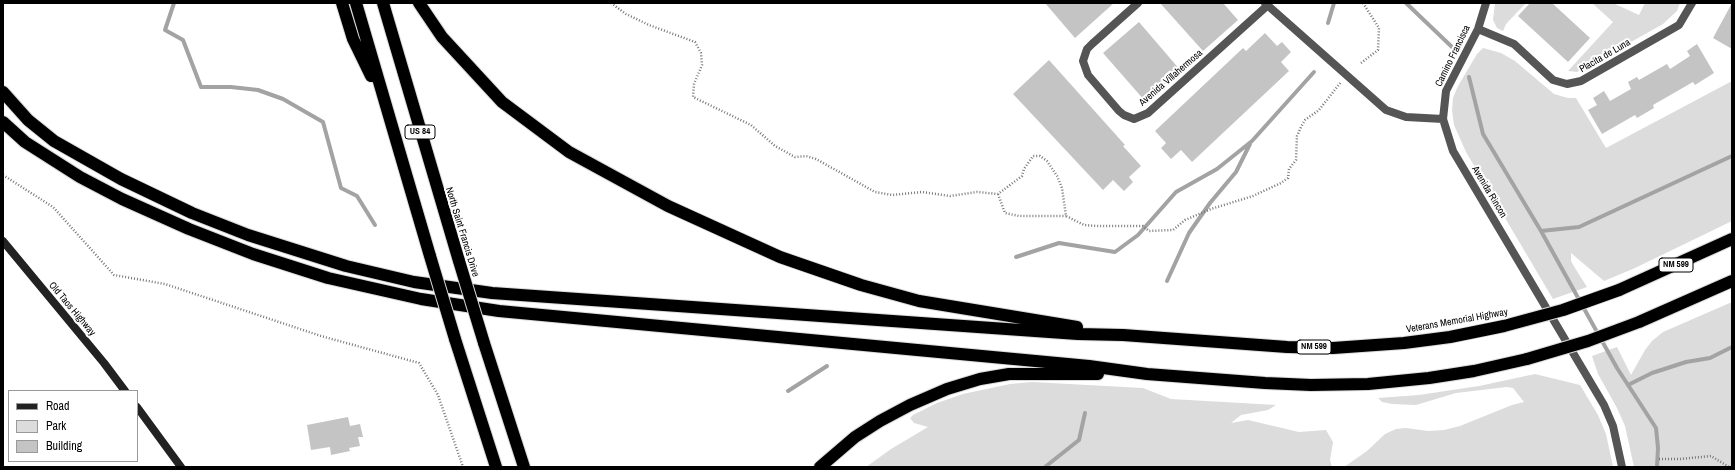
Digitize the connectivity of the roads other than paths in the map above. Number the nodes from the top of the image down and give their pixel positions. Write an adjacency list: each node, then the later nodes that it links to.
1 (342, 3): 11 (highway)
2 (356, 3): 11 (highway, US 84)
3 (383, 3): 25 (highway, North Saint Francis Drive / US 84, bridge)
4 (419, 3): 19 (highway)
5 (1138, 3): 8 (street, Avenida Villahermosa)
6 (1486, 3): 9 (street, Camino Francisca)
7 (1692, 3): 9 (street, Placita de Luna)
8 (1266, 4): 12 (street)
9 (1478, 29): 12 (street, Camino Francisca)
10 (3, 92): 19 (highway)
11 (386, 109): 24 (highway, US 84, bridge)
12 (1443, 119): 27 (street, Avenida Rincon)
13 (3, 122): 20 (highway)
14 (1732, 239): 19 (highway, Veterans Memorial Highway / NM 599, bridge)
15 (3, 241): 21 (street, Old Taos Highway)
16 (1732, 281): 18 (highway)
17 (1732, 286): 18 (highway)
18 (1698, 297): 20 (highway, bridge)
19 (1123, 335)
20 (1147, 374): 26 (highway)
21 (124, 390)
22 (138, 408): 23 (street)
23 (181, 467)
24 (496, 467)
25 (524, 467)
26 (820, 467)
27 (1622, 467)

